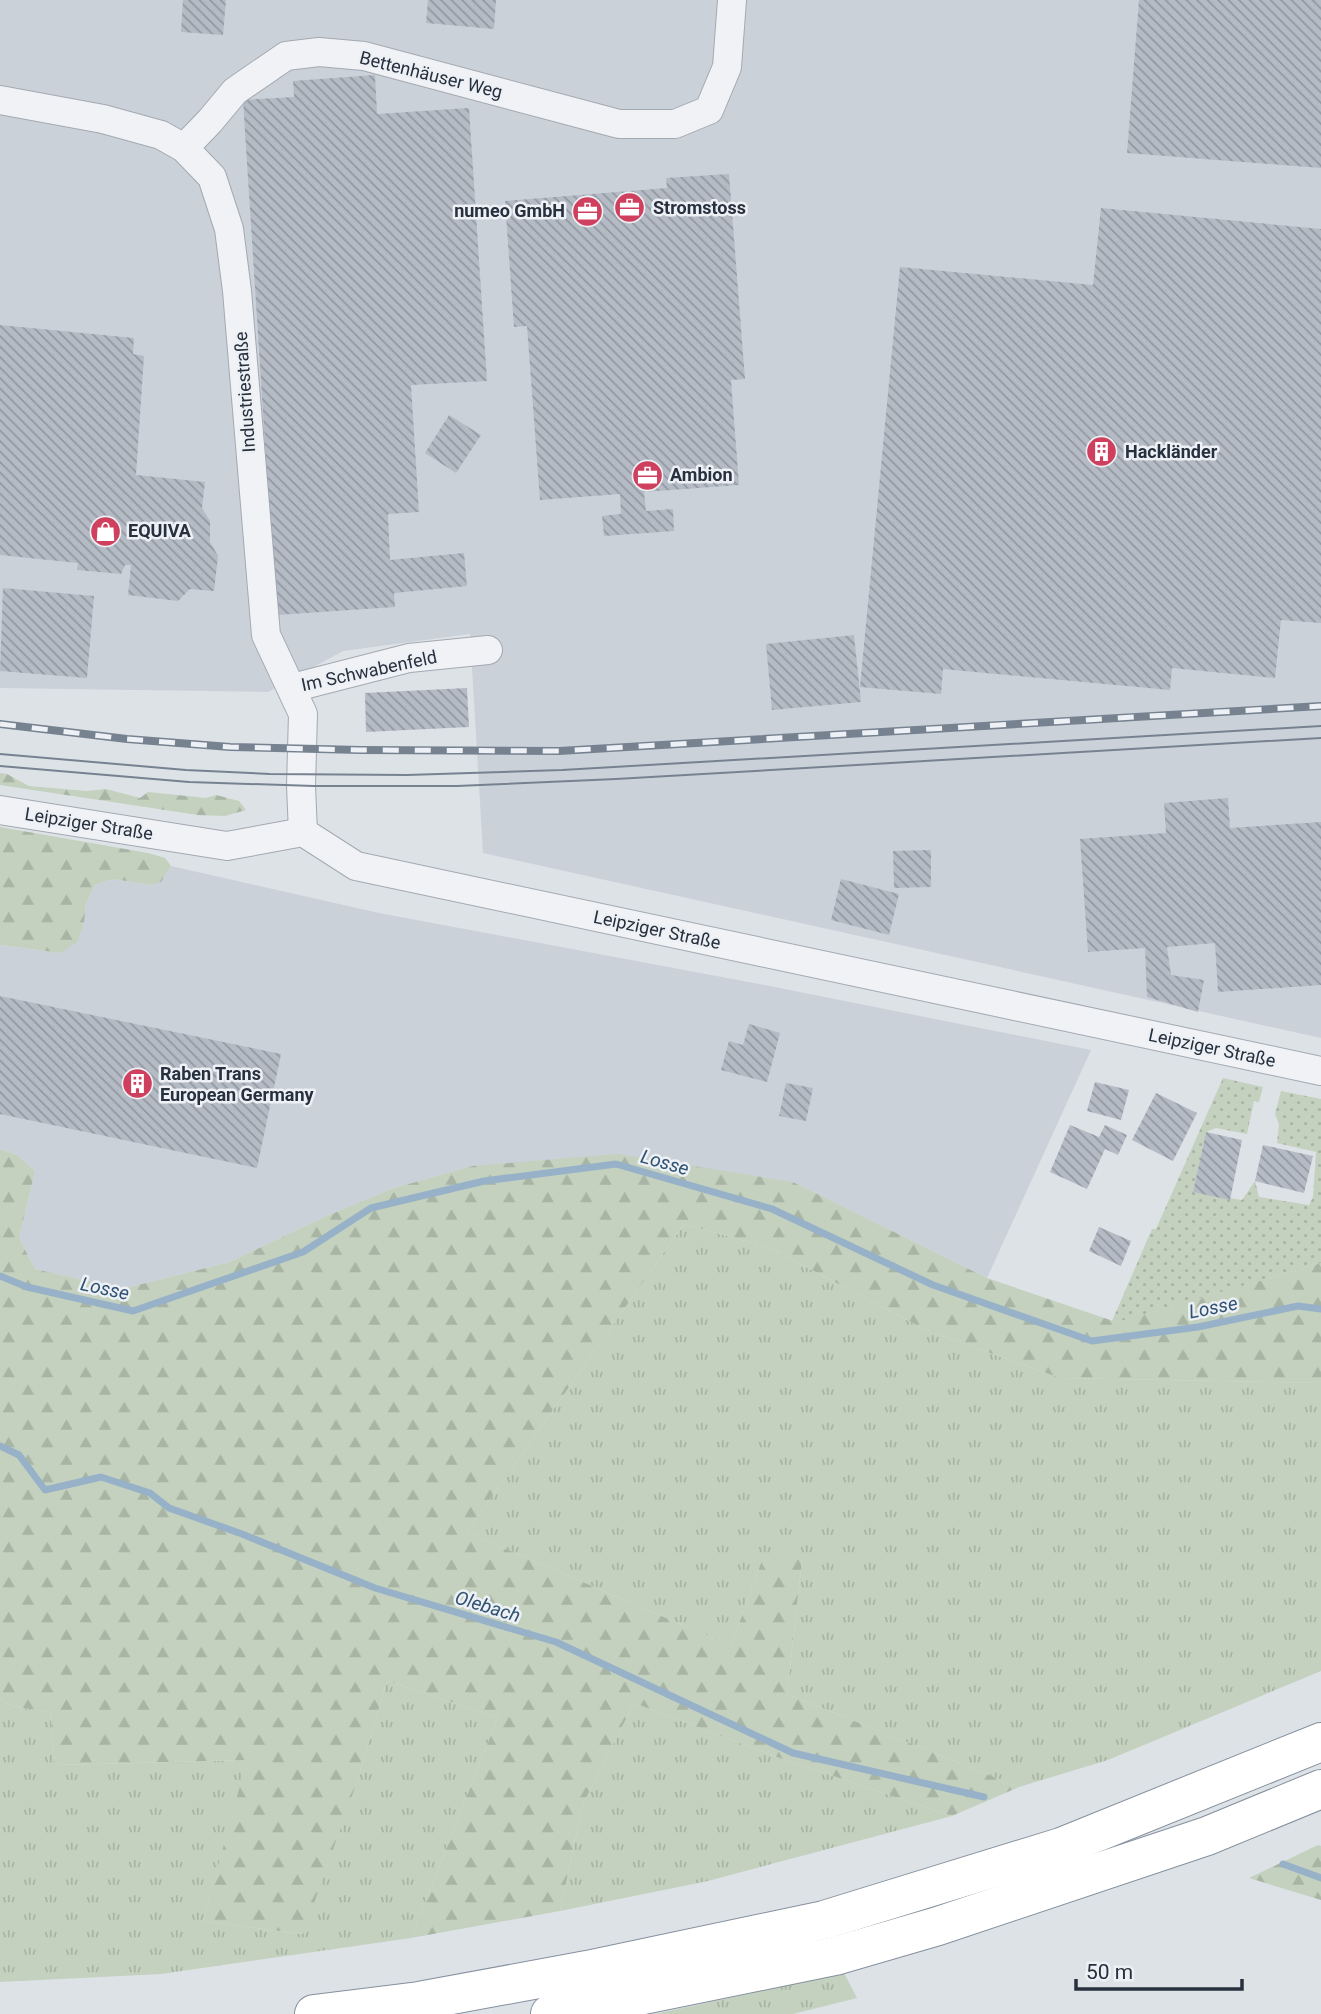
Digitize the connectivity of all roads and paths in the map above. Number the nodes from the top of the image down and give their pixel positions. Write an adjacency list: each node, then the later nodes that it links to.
1 (732, 0): 3 (street, Bettenhäuser Weg)
2 (0, 100): 3 (street, Industriestraße)
3 (184, 148): 5 (street, Industriestraße)
4 (488, 650): 5 (street, Im Schwabenfeld)
5 (292, 688): 7 (street, Industriestraße)
6 (0, 810): 7 (street, Leipziger Straße)
7 (303, 832): 8 (street, Leipziger Straße)
8 (1321, 1071)
9 (1321, 1742): 11 (highway)
10 (1321, 1789): 12 (highway)
11 (314, 2014)
12 (551, 2014)

